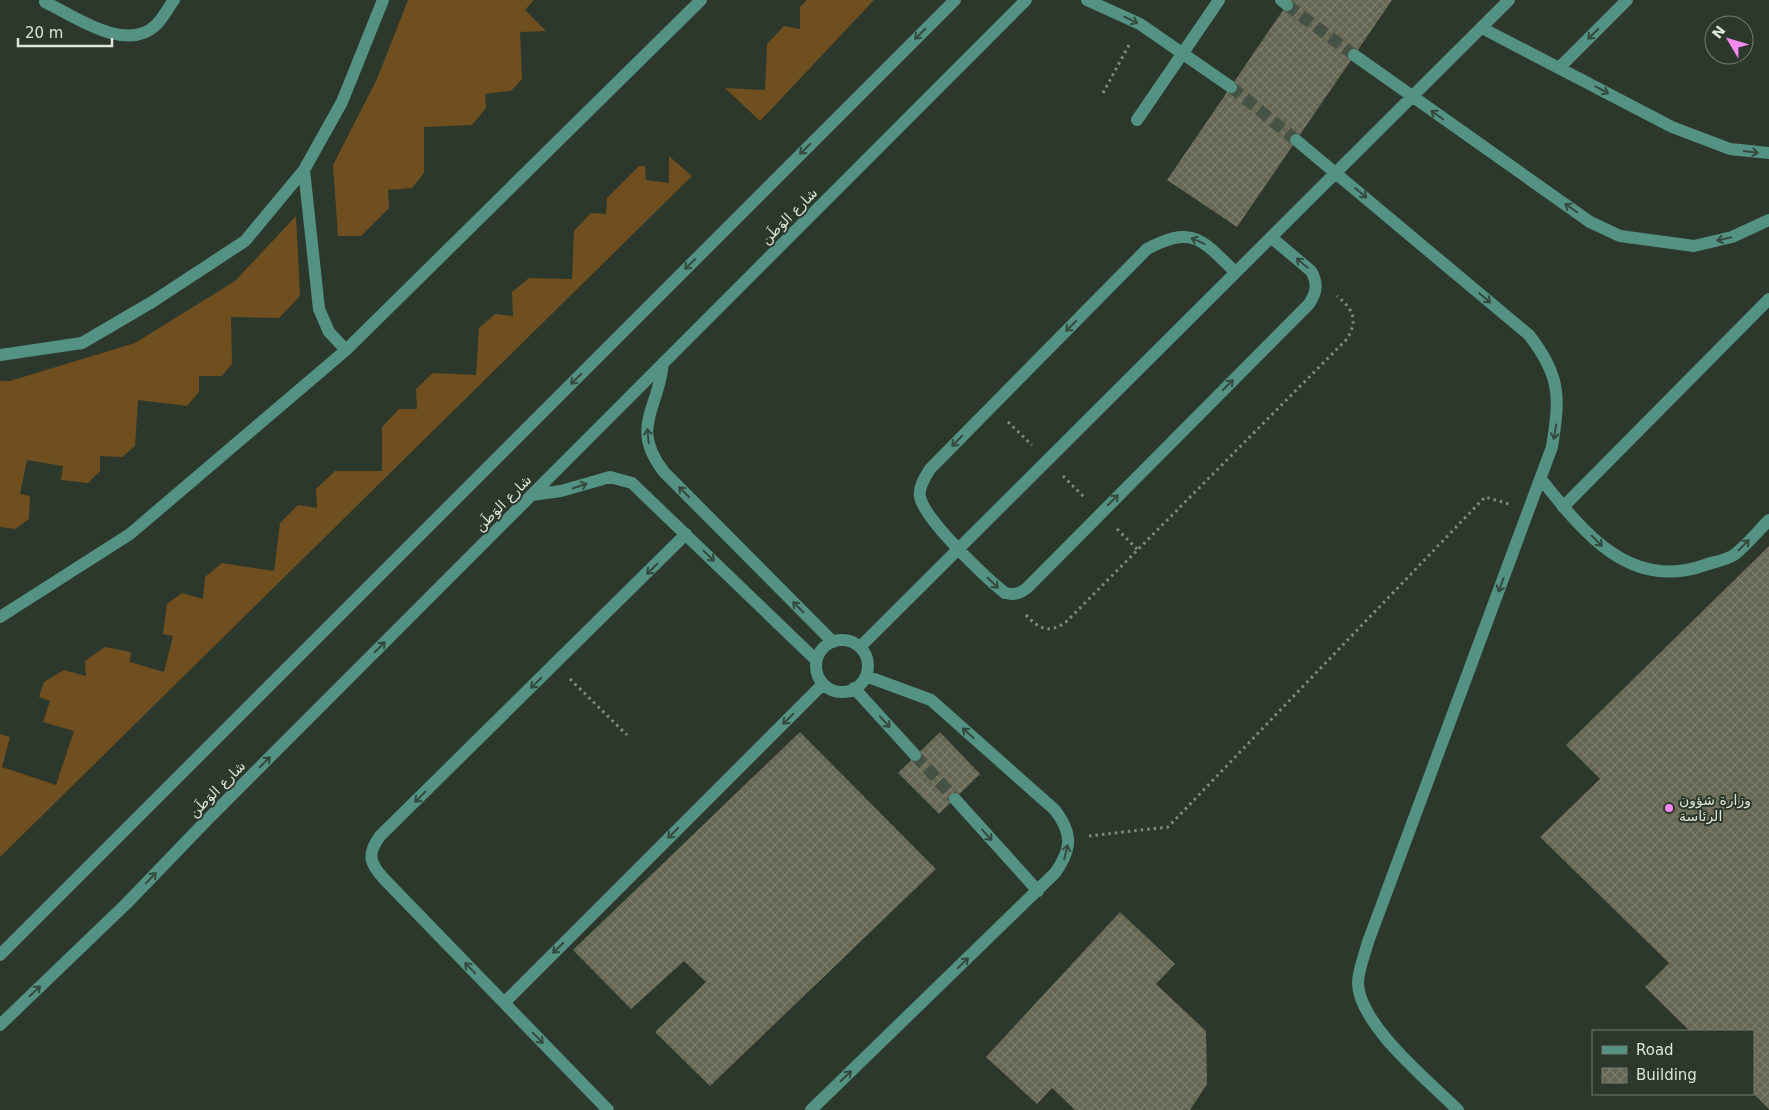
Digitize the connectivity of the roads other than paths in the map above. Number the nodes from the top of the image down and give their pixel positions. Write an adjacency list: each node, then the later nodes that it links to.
1 (174, 0): 10 (street)
2 (383, 0): 20 (street)
3 (701, 0): 26 (street)
4 (955, 0): 45 (street, one-way to 45)
5 (1026, 0): 28 (street, شارع الوَطَن)
6 (1087, 0): 12 (street, one-way to 12)
7 (1219, 0): 12 (street)
8 (1510, 0): 11 (street)
9 (1628, 0): 14 (street, one-way to 14)
10 (45, 2)
11 (1482, 28): 14 (street); 16 (street)
12 (1183, 53): 15 (street); 17 (street)
13 (1354, 55): 16 (street)
14 (1559, 68): 19 (street, one-way to 19)
15 (1230, 87)
16 (1412, 97): 21 (street); 22 (street, one-way to 16)
17 (1137, 120)
18 (1296, 140): 21 (street)
19 (1769, 153)
20 (304, 170): 26 (street); 27 (street)
21 (1336, 172): 23 (street); 29 (street, one-way to 29)
22 (1769, 220)
23 (1272, 238): 24 (street); 34 (street, one-way to 23)
24 (1235, 272): 34 (street); 34 (street, one-way to 34)
25 (1769, 299): 31 (street)
26 (346, 350): 35 (street)
27 (0, 355)
28 (663, 363): 30 (street, شارع الوَطَن); 36 (street, one-way to 28)
29 (1541, 478): 31 (street); 50 (street, one-way to 50)
30 (532, 495): 33 (street, one-way to 33); 47 (street, شارع الوَطَن, one-way to 30)
31 (1563, 506): 32 (street, one-way to 32)
32 (1769, 520)
33 (686, 534): 38 (street, one-way to 38); 46 (street)
34 (958, 548): 37 (street)
35 (0, 616)
36 (833, 642): 37 (street); 38 (street)
37 (860, 647): 39 (street)
38 (816, 660): 40 (street)
39 (866, 676): 41 (street); 44 (street, one-way to 39)
40 (823, 684): 41 (street); 46 (street, one-way to 46)
41 (854, 688): 42 (street, one-way to 42)
42 (916, 755)
43 (955, 799): 44 (street, one-way to 44)
44 (1038, 891): 49 (street, one-way to 44)
45 (0, 955)
46 (504, 1003): 48 (street, one-way to 48)
47 (0, 1025)
48 (608, 1110)
49 (812, 1110)
50 (1458, 1110)

